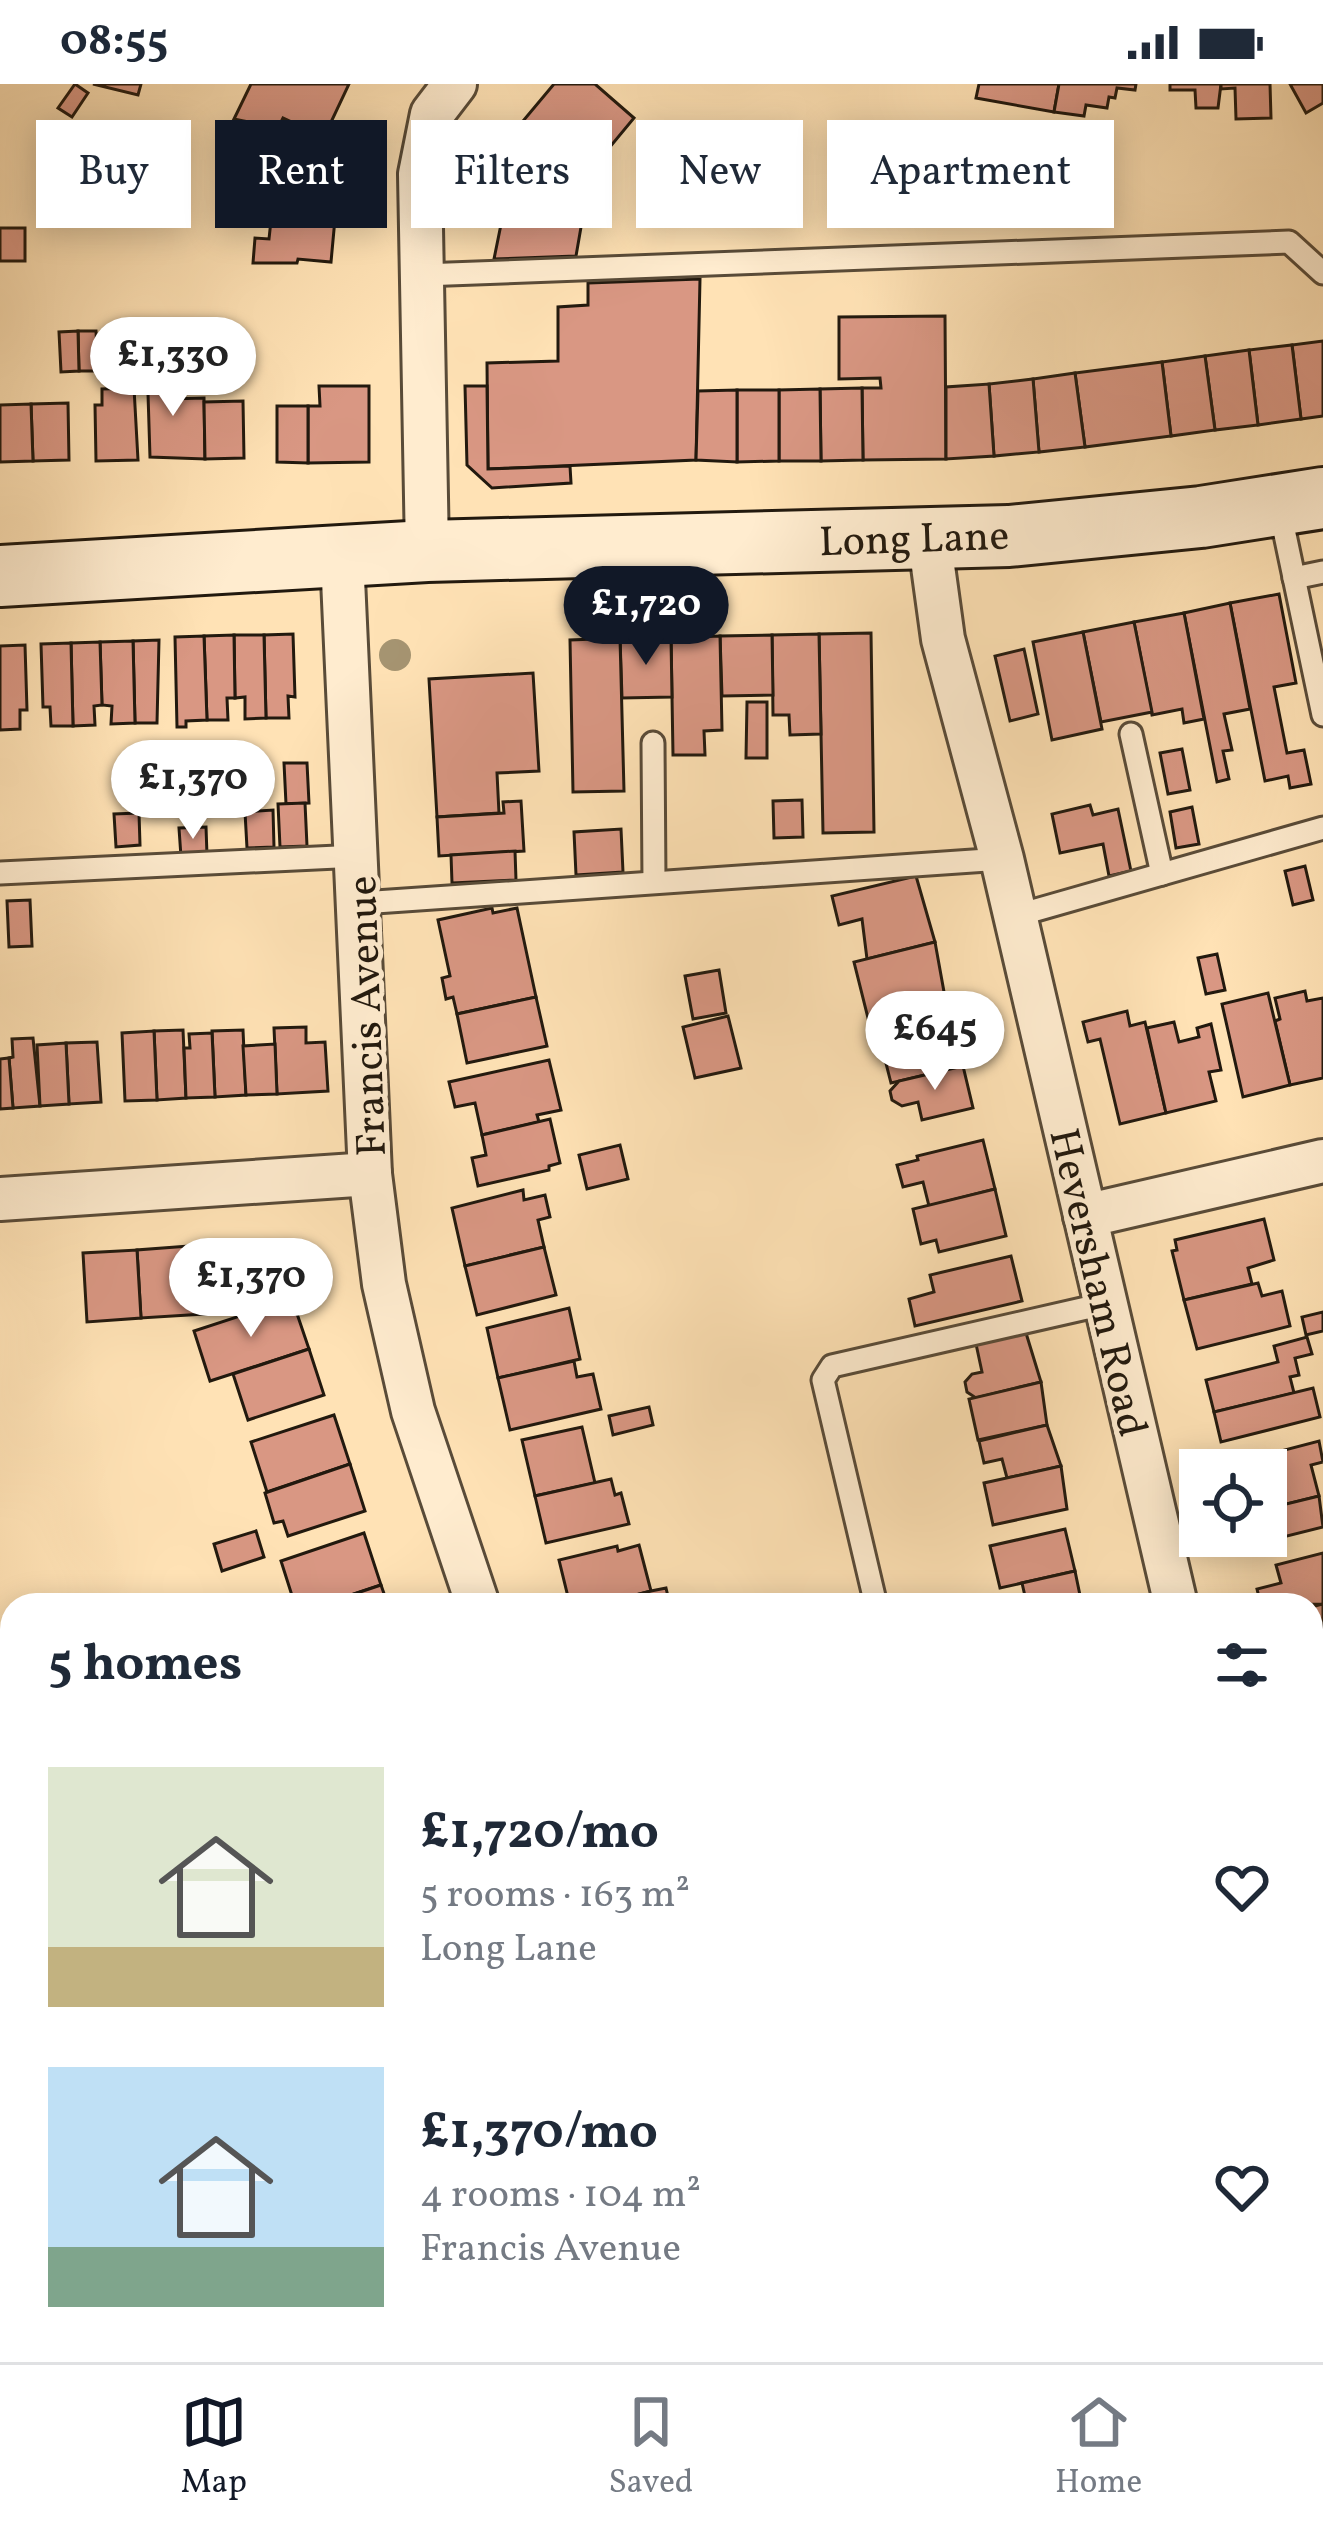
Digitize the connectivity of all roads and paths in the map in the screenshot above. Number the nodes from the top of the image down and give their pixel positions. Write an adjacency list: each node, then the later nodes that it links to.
1 (455, 84): 3 (street)
2 (1323, 273): 3 (lane)
3 (422, 275): 6 (street)
4 (1301, 502): 5 (street, Long Lane); 10 (lane)
5 (929, 537): 6 (street, Long Lane); 19 (street, Heversham Road)
6 (427, 551): 7 (street, Long Lane)
7 (342, 557): 9 (street, Long Lane); 18 (street, Francis Avenue)
8 (1323, 572): 10 (lane)
9 (0, 576)
10 (1294, 578): 11 (lane)
11 (1312, 606): 12 (lane)
12 (1315, 635): 13 (lane)
13 (1318, 663): 14 (lane)
14 (1323, 715)
15 (1131, 734): 21 (lane)
16 (653, 743): 22 (lane)
17 (1323, 828): 21 (lane)
18 (359, 856): 20 (lane); 23 (street, Francis Avenue)
19 (1001, 859): 22 (lane); 24 (street, Heversham Road)
20 (0, 873)
21 (1162, 874): 24 (lane)
22 (654, 882): 23 (lane)
23 (361, 903): 26 (street, Francis Avenue)
24 (1015, 916): 28 (street, Heversham Road)
25 (1323, 1161): 28 (street)
26 (370, 1174): 27 (street); 30 (street, Francis Avenue)
27 (0, 1199)
28 (1085, 1216): 29 (street, Heversham Road)
29 (1104, 1304): 31 (lane); 32 (street, Heversham Road)
30 (474, 1593)
31 (873, 1593)
32 (1173, 1593)

